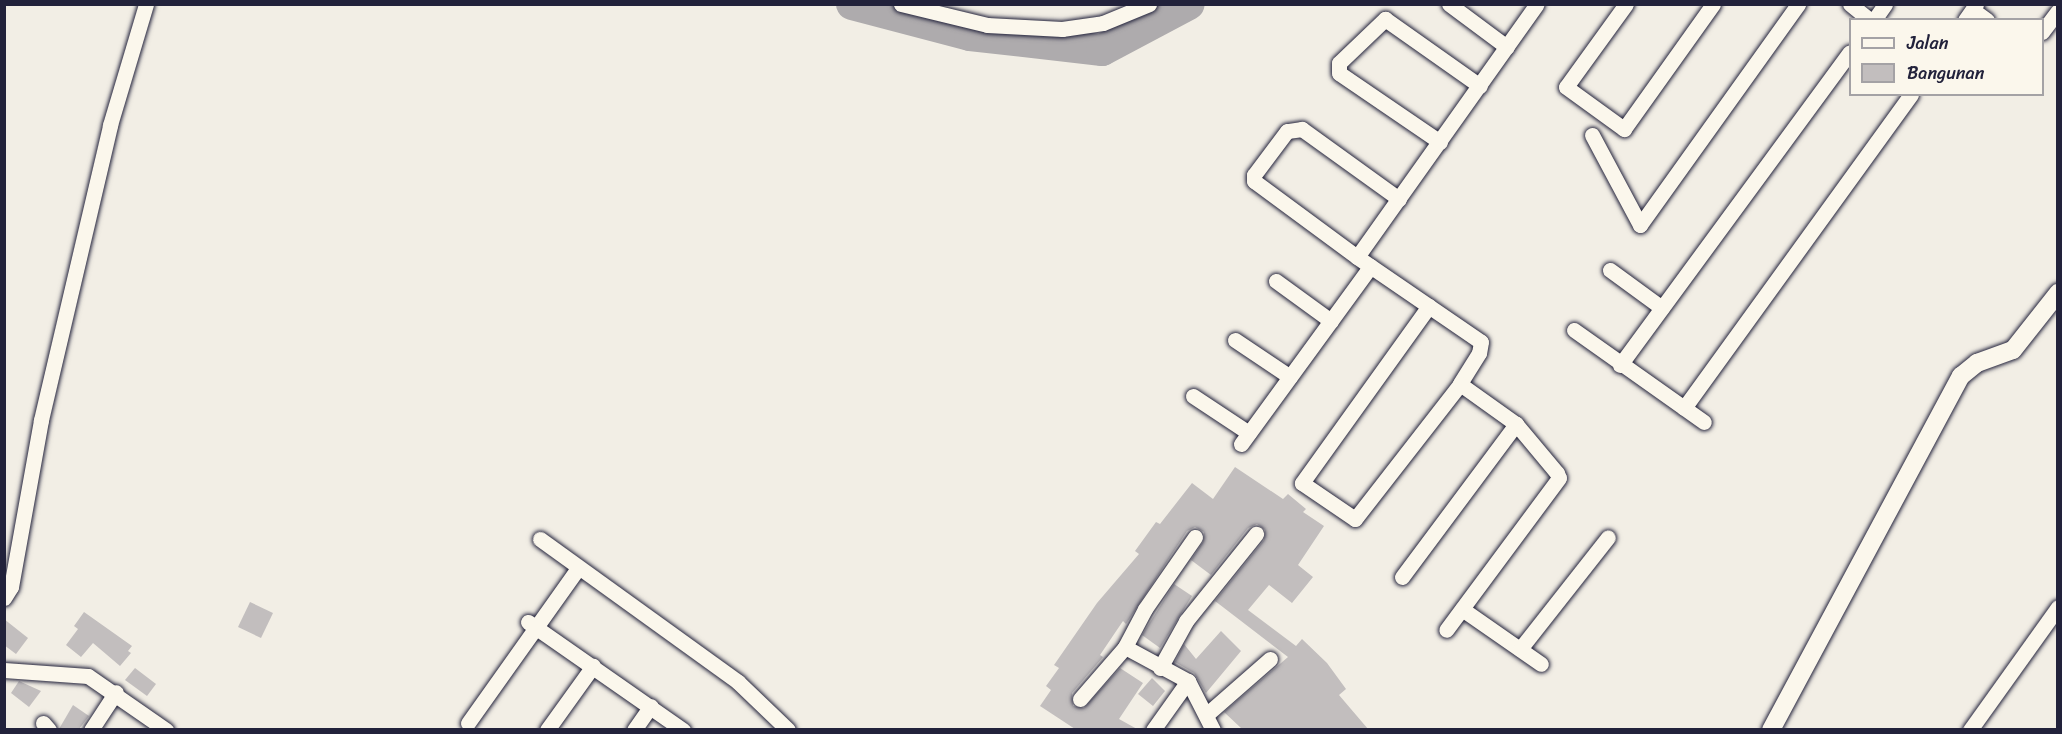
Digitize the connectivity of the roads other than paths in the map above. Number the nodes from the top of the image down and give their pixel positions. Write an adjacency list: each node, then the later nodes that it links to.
1 (146, 4): 45 (street)
2 (901, 4): 3 (street)
3 (1149, 4)
4 (1449, 4): 15 (street)
5 (1538, 4): 15 (street)
6 (1626, 4): 7 (street)
7 (1713, 4)
8 (1798, 4): 19 (street)
9 (1850, 4): 12 (street)
10 (1886, 4): 13 (street)
11 (2058, 11): 14 (street)
12 (1869, 18)
13 (1874, 18)
14 (2044, 31)
15 (1507, 47): 17 (street)
16 (1849, 55): 28 (street)
17 (1479, 86): 20 (street); 20 (street)
18 (1910, 96): 36 (street)
19 (1592, 135)
20 (1440, 142): 21 (street)
21 (1399, 199): 22 (street); 22 (street)
22 (1357, 257): 23 (street)
23 (1371, 266): 27 (street); 29 (street)
24 (1610, 270): 28 (street)
25 (1276, 281): 29 (street)
26 (2058, 293): 72 (street)
27 (1429, 306): 34 (street); 34 (street)
28 (1662, 308): 32 (street)
29 (1331, 321): 33 (street)
30 (1574, 330): 32 (street)
31 (1235, 340): 33 (street)
32 (1620, 364): 36 (street)
33 (1290, 377): 35 (street)
34 (1460, 384): 38 (street)
35 (1193, 396)
36 (1684, 408): 37 (street)
37 (1704, 422)
38 (1516, 424): 44 (street); 47 (street)
39 (1256, 534): 55 (street)
40 (1196, 537): 50 (street)
41 (1608, 537): 51 (street)
42 (540, 539): 43 (street)
43 (578, 568): 48 (street); 69 (street)
44 (1402, 577)
45 (4, 598)
46 (2058, 607): 63 (street)
47 (1462, 609): 49 (street); 51 (street)
48 (532, 624): 54 (street); 62 (street)
49 (1446, 630)
50 (1125, 647): 55 (street); 59 (street)
51 (1520, 649): 53 (street)
52 (1270, 659): 61 (street)
53 (1541, 664)
54 (593, 666): 60 (street); 66 (street)
55 (1160, 668): 57 (street)
56 (4, 670): 58 (street)
57 (1188, 681): 61 (street); 70 (street)
58 (116, 692): 64 (street); 65 (street)
59 (1080, 699)
60 (651, 706): 67 (street); 68 (street)
61 (1206, 715): 71 (street)
62 (468, 723)
63 (1972, 728)
64 (91, 729)
65 (166, 729)
66 (547, 729)
67 (633, 729)
68 (683, 729)
69 (788, 729)
70 (1153, 729)
71 (1214, 729)
72 (1771, 729)

